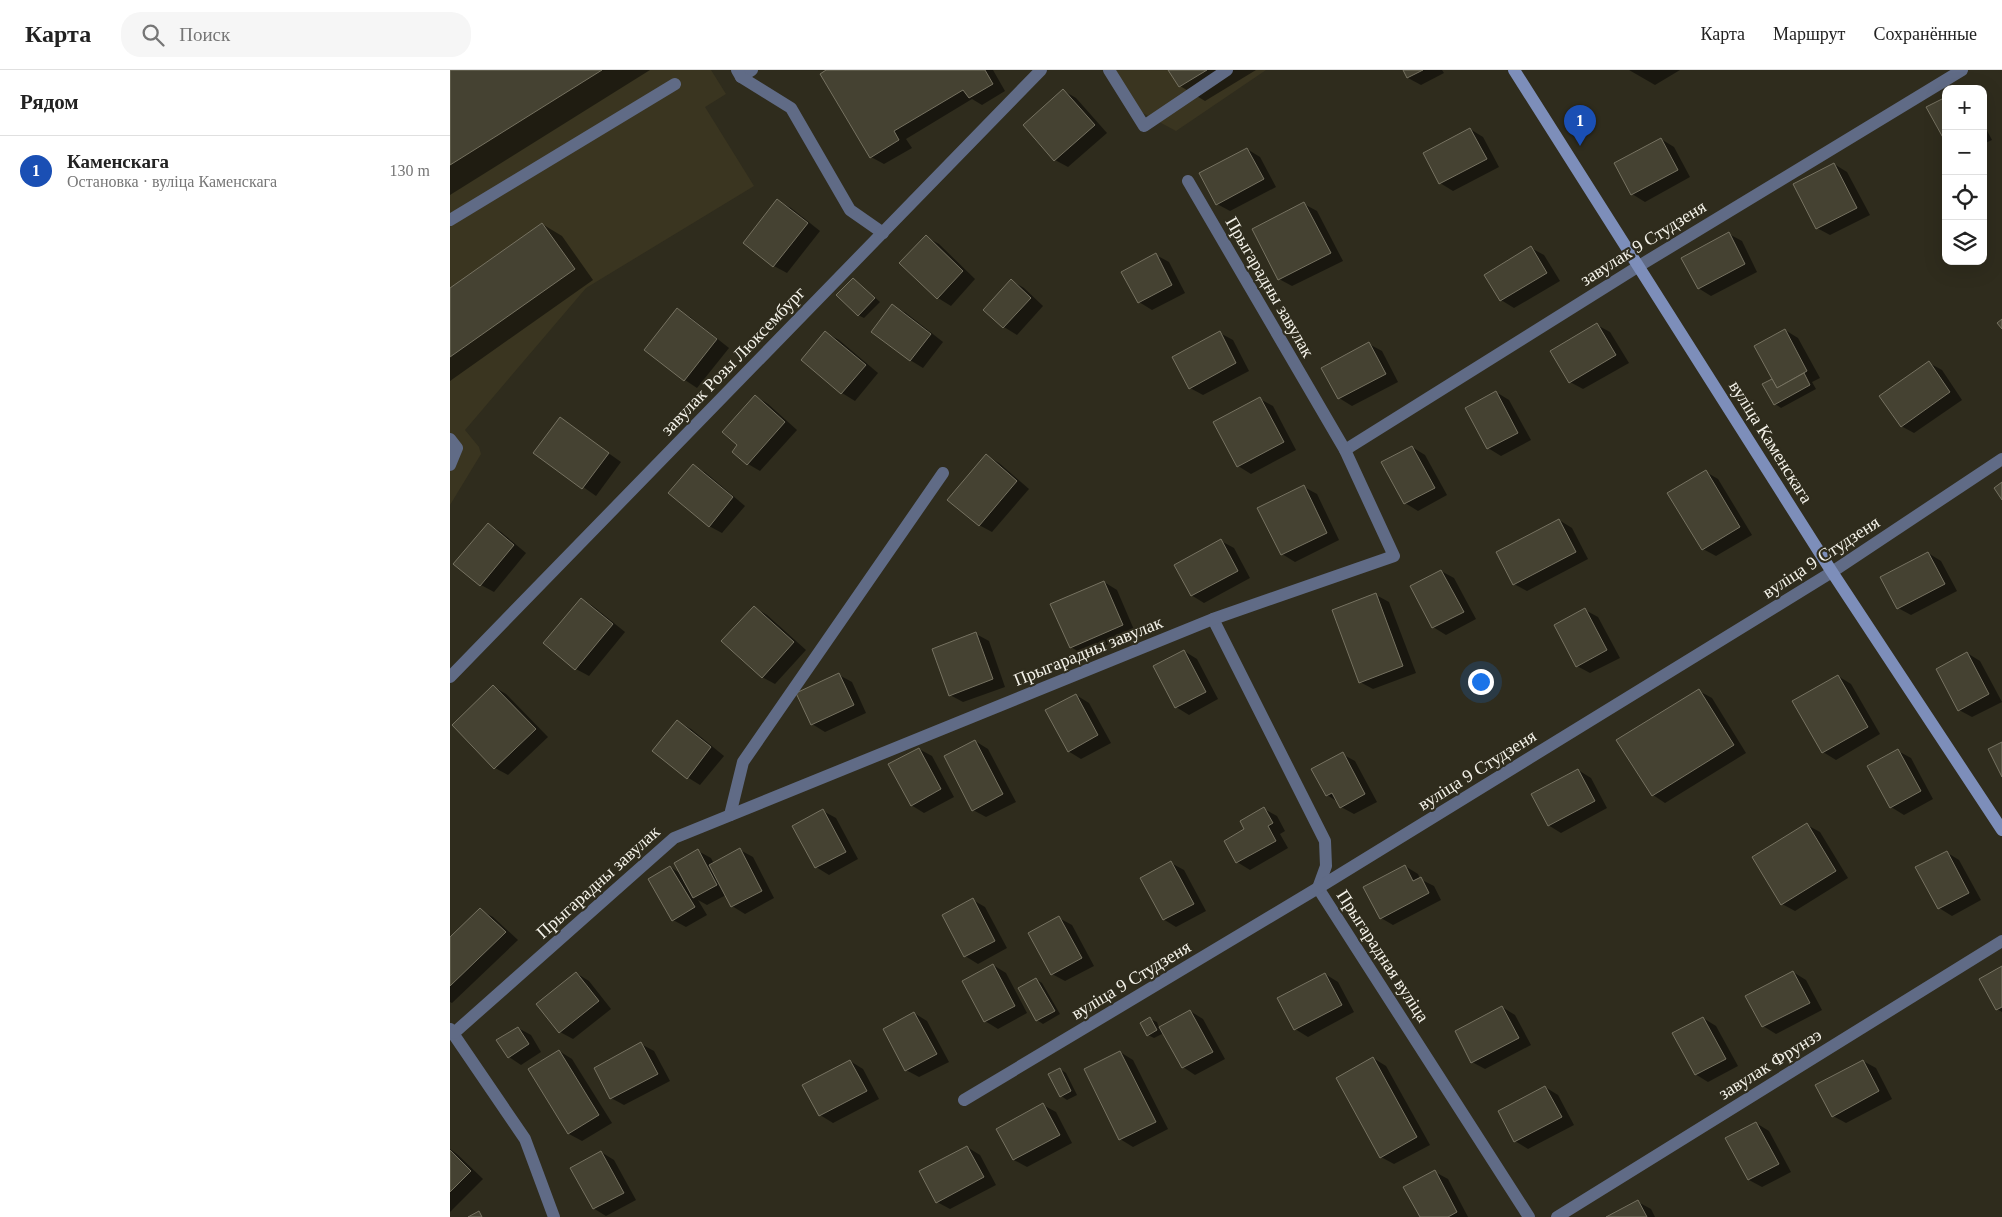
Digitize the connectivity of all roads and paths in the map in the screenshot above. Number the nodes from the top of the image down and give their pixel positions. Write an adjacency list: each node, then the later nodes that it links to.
1 (1041, 70): 10 (street, завулак Розы Люксембург)
2 (1109, 70): 3 (street)
3 (1227, 70)
4 (1514, 70): 11 (street, вуліца Каменскага)
5 (1962, 70): 11 (street, завулак 9 Студзеня)
6 (744, 72): 10 (street)
7 (675, 84): 9 (street)
8 (1188, 182): 13 (street, Прыгарадны завулак)
9 (450, 220)
10 (883, 233): 19 (street, завулак Розы Люксембург)
11 (1639, 266): 13 (street, завулак 9 Студзеня); 17 (street, вуліца Каменскага)
12 (450, 439): 15 (street)
13 (1345, 450): 18 (street, Прыгарадны завулак)
14 (2002, 460): 17 (street, вуліца 9 Студзеня)
15 (450, 465)
16 (943, 473): 20 (street)
17 (1832, 572): 21 (street, вуліца Каменскага); 22 (street, вуліца 9 Студзеня)
18 (1213, 619): 20 (street, Прыгарадны завулак); 22 (street, Прыгарадная вуліца)
19 (450, 677)
20 (730, 815): 24 (street, Прыгарадны завулак)
21 (2002, 830)
22 (1318, 888): 25 (street, вуліца 9 Студзеня); 27 (street, Прыгарадная вуліца)
23 (2002, 941): 28 (street, завулак Фрунзэ)
24 (452, 1031): 26 (street)
25 (964, 1100)
26 (554, 1217)
27 (1529, 1217)
28 (1557, 1217)

